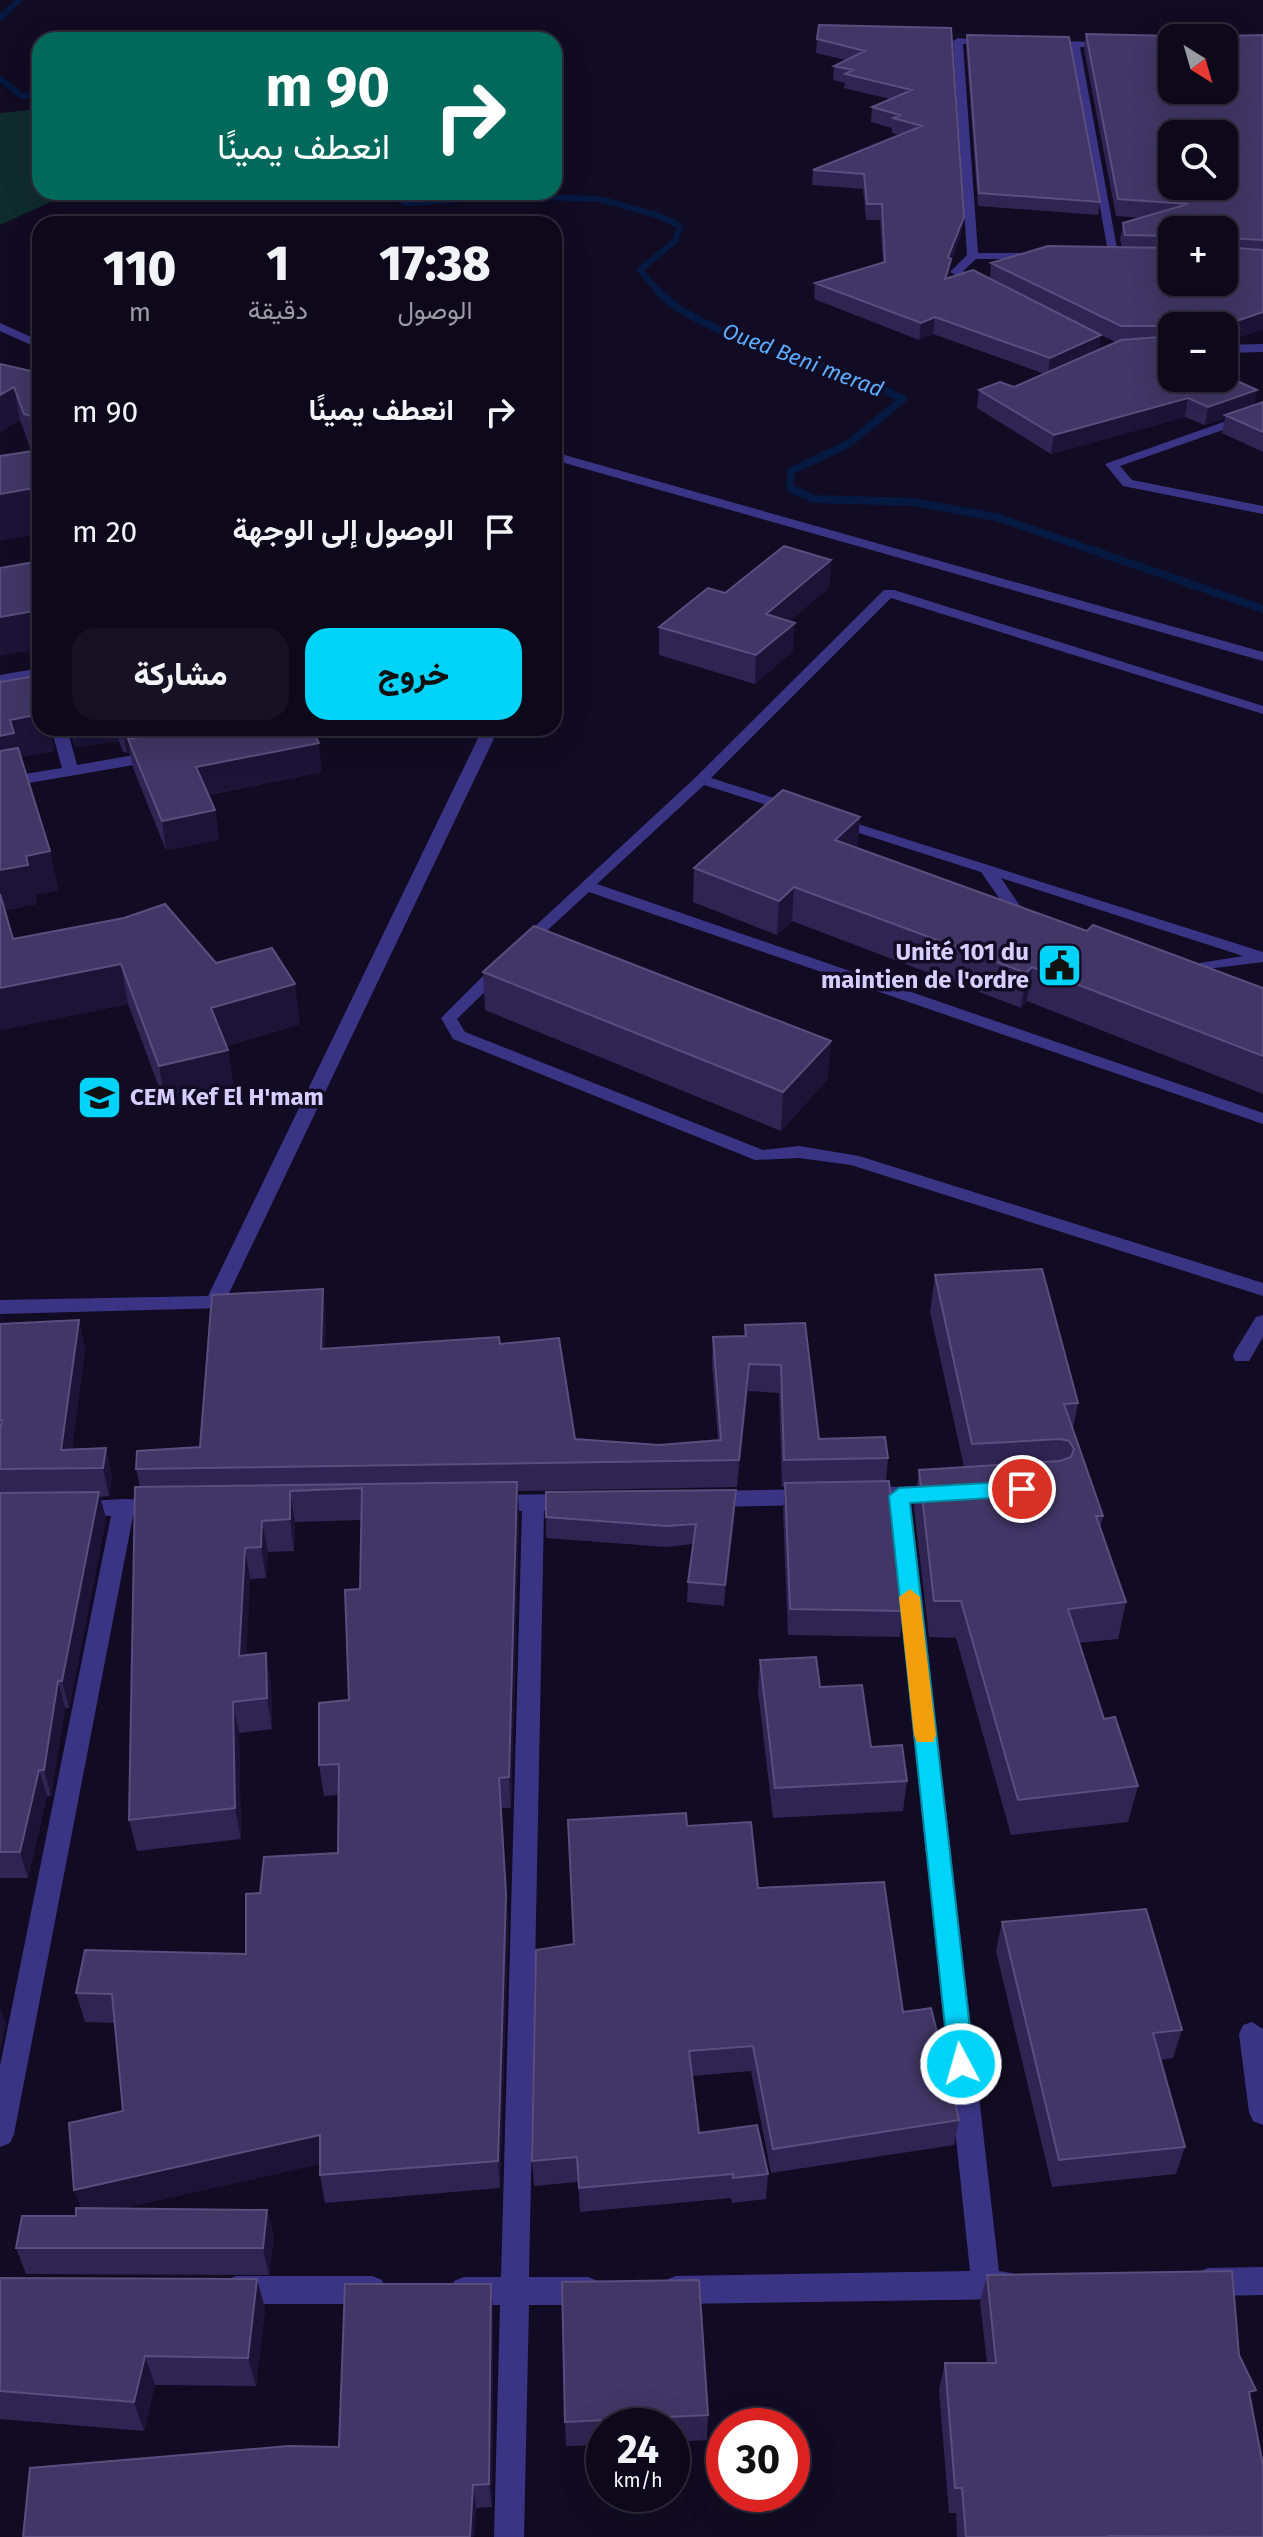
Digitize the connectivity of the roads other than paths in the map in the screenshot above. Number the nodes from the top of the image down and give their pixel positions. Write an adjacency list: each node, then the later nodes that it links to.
1 (1002, 42): 5 (street)
2 (1031, 43): 3 (street)
3 (1075, 45): 4 (street); 8 (street)
4 (1130, 45)
5 (973, 256): 6 (street); 10 (street)
6 (1052, 256)
7 (1099, 257): 8 (street)
8 (1115, 257): 9 (street)
9 (1129, 257)
10 (993, 292)
11 (0, 327): 12 (street)
12 (32, 341)
13 (1263, 348): 14 (street)
14 (1238, 349)
15 (1263, 412): 17 (street)
16 (562, 458): 18 (street)
17 (1263, 510)
18 (1263, 657)
19 (32, 673): 20 (street)
20 (0, 679)
21 (1263, 710): 26 (lane)
22 (61, 736): 25 (street)
23 (487, 736): 35 (street)
24 (178, 752): 25 (street)
25 (71, 771): 27 (street)
26 (701, 780): 28 (lane); 29 (lane)
27 (0, 783)
28 (986, 868): 30 (lane); 31 (lane)
29 (585, 885): 33 (lane); 34 (lane)
30 (1030, 931)
31 (1263, 957): 32 (lane)
32 (1159, 973)
33 (1263, 1119)
34 (1263, 1290)
35 (0, 1307)
36 (1263, 1322): 37 (lane)
37 (1242, 1356)
38 (960, 1492): 39 (street)
39 (899, 1496): 40 (street); 53 (street)
40 (692, 1499)
41 (596, 1501): 42 (street)
42 (533, 1502): 43 (street); 59 (street)
43 (470, 1503)
44 (187, 1506): 45 (street)
45 (124, 1507): 46 (street); 49 (street)
46 (46, 1508)
47 (1252, 2034): 48 (street)
48 (1263, 2112)
49 (0, 2134)
50 (1263, 2281): 51 (street)
51 (1186, 2282)
52 (1047, 2284): 53 (street)
53 (986, 2286): 56 (street)
54 (214, 2290): 57 (street)
55 (624, 2290): 59 (street)
56 (655, 2290)
57 (403, 2291)
58 (434, 2291): 59 (street)
59 (513, 2292): 60 (street)
60 (509, 2537)

